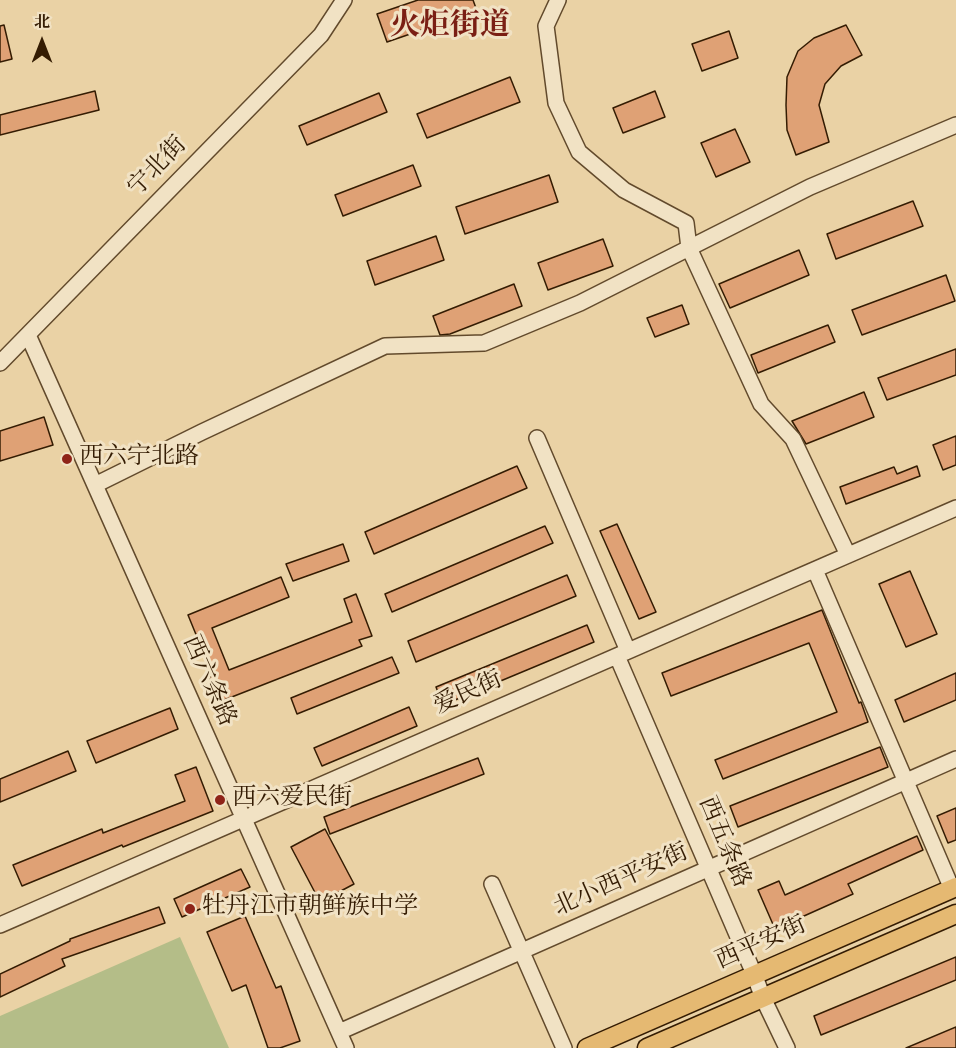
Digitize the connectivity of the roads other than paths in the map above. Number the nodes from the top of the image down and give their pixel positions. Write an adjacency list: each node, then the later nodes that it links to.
1 (344, 0): 5 (street, 宁北街)
2 (558, 0): 4 (street)
3 (956, 125): 4 (street)
4 (689, 248): 8 (street); 10 (street)
5 (28, 335): 6 (street, 宁北街); 8 (street, 西六条路)
6 (0, 363)
7 (537, 438): 12 (street, 西五条路)
8 (95, 485): 15 (street, 西六条路)
9 (956, 508): 10 (street, 爱民街)
10 (848, 555): 11 (street, 爱民街)
11 (815, 570): 12 (street, 爱民街); 14 (street)
12 (622, 653): 15 (street, 爱民街); 16 (street, 西五条路)
13 (956, 759): 14 (street, 北小西平安街)
14 (906, 781): 16 (street, 北小西平安街); 18 (street)
15 (243, 818): 20 (street, 爱民街); 24 (street, 西六条路)
16 (709, 868): 21 (street, 北小西平安街); 22 (street, 西五条路)
17 (492, 884): 21 (street)
18 (954, 888): 22 (main road, 西平安街)
19 (956, 914): 23 (main road, 西平安街)
20 (0, 924)
21 (522, 951): 24 (street, 北小西平安街); 26 (street)
22 (754, 974): 23 (street, 西五条路); 27 (main road, 西平安街)
23 (763, 998): 28 (main road, 西平安街); 29 (street, 西五条路)
24 (339, 1032): 25 (street, 西六条路)
25 (346, 1048)
26 (564, 1048)
27 (587, 1048)
28 (647, 1048)
29 (787, 1048)

